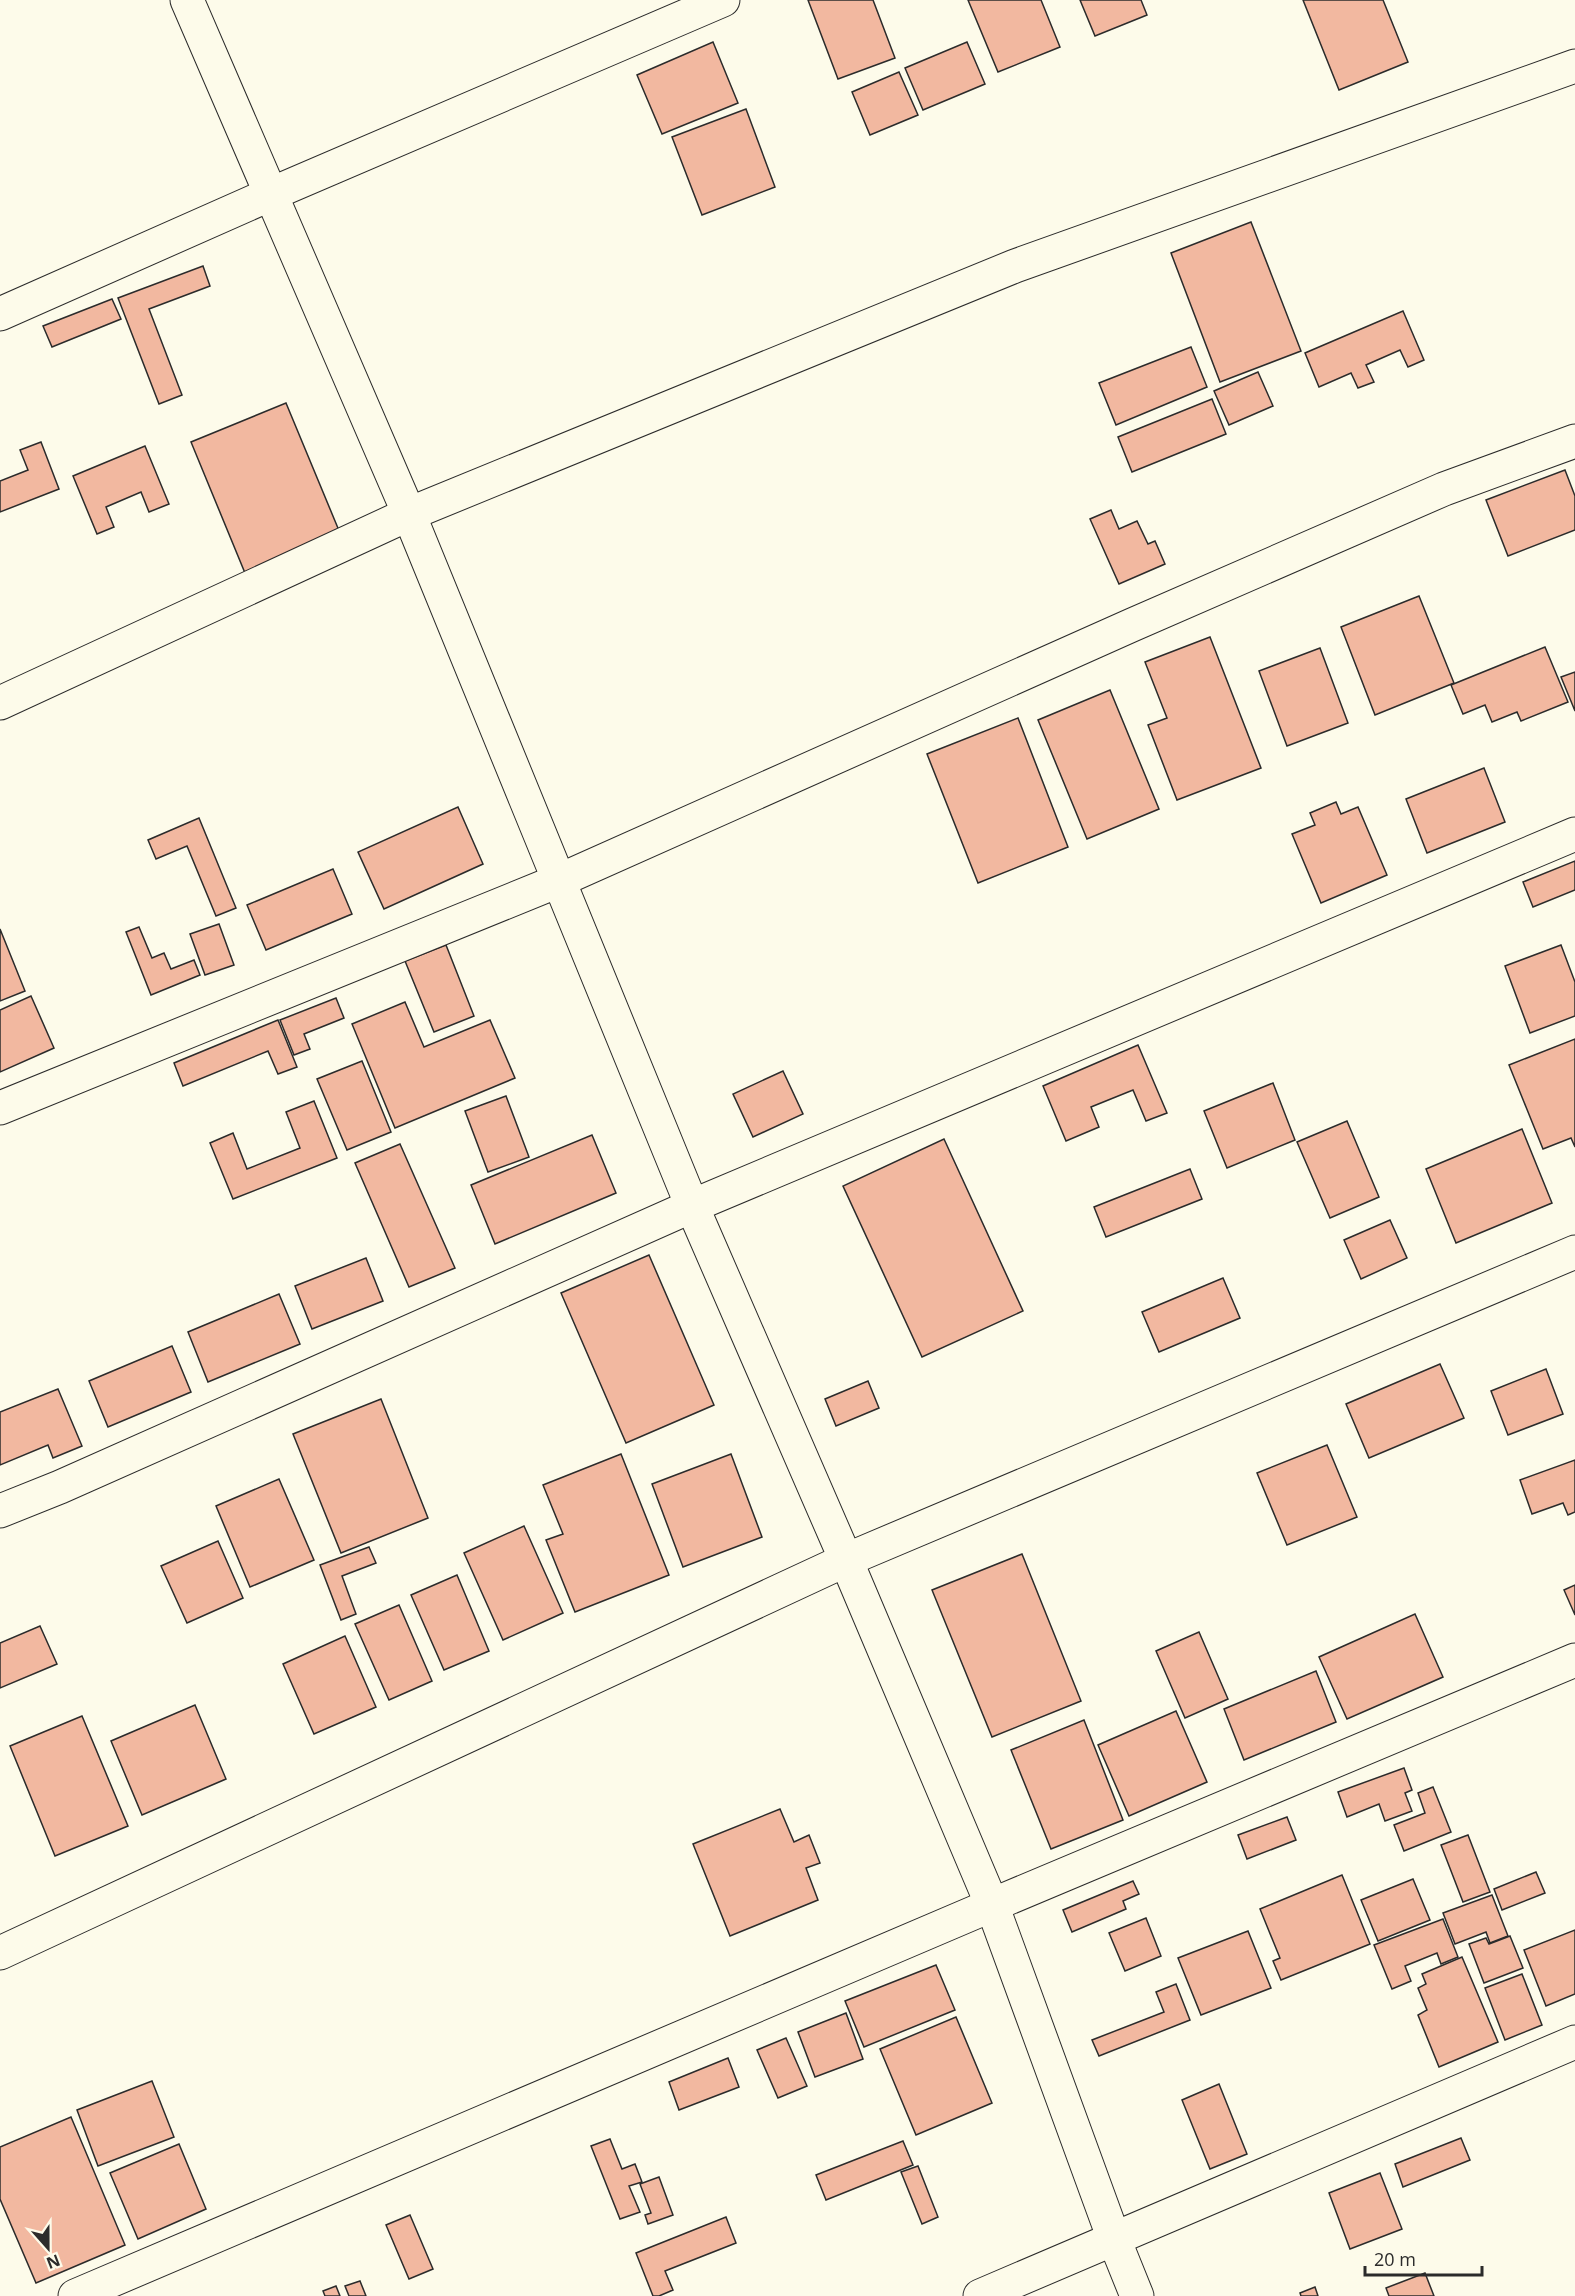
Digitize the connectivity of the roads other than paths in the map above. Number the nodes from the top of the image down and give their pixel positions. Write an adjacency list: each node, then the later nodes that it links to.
1 (187, 0): 4 (street)
2 (723, 0): 4 (street)
3 (1575, 66): 7 (street)
4 (271, 194): 5 (street); 7 (street)
5 (0, 314)
6 (1575, 441): 10 (street)
7 (409, 514): 8 (street); 10 (street)
8 (0, 703)
9 (1575, 834): 12 (street)
10 (558, 882): 11 (street); 12 (street)
11 (0, 1108)
12 (692, 1206): 14 (street); 15 (street)
13 (1575, 1252): 15 (street)
14 (0, 1511)
15 (846, 1560): 17 (street); 18 (street)
16 (1575, 1660): 17 (street)
17 (992, 1905): 20 (street); 21 (street)
18 (0, 1953)
19 (1575, 2042): 20 (street)
20 (1114, 2239): 22 (street); 23 (street)
21 (75, 2296)
22 (980, 2296)
23 (1137, 2296)

